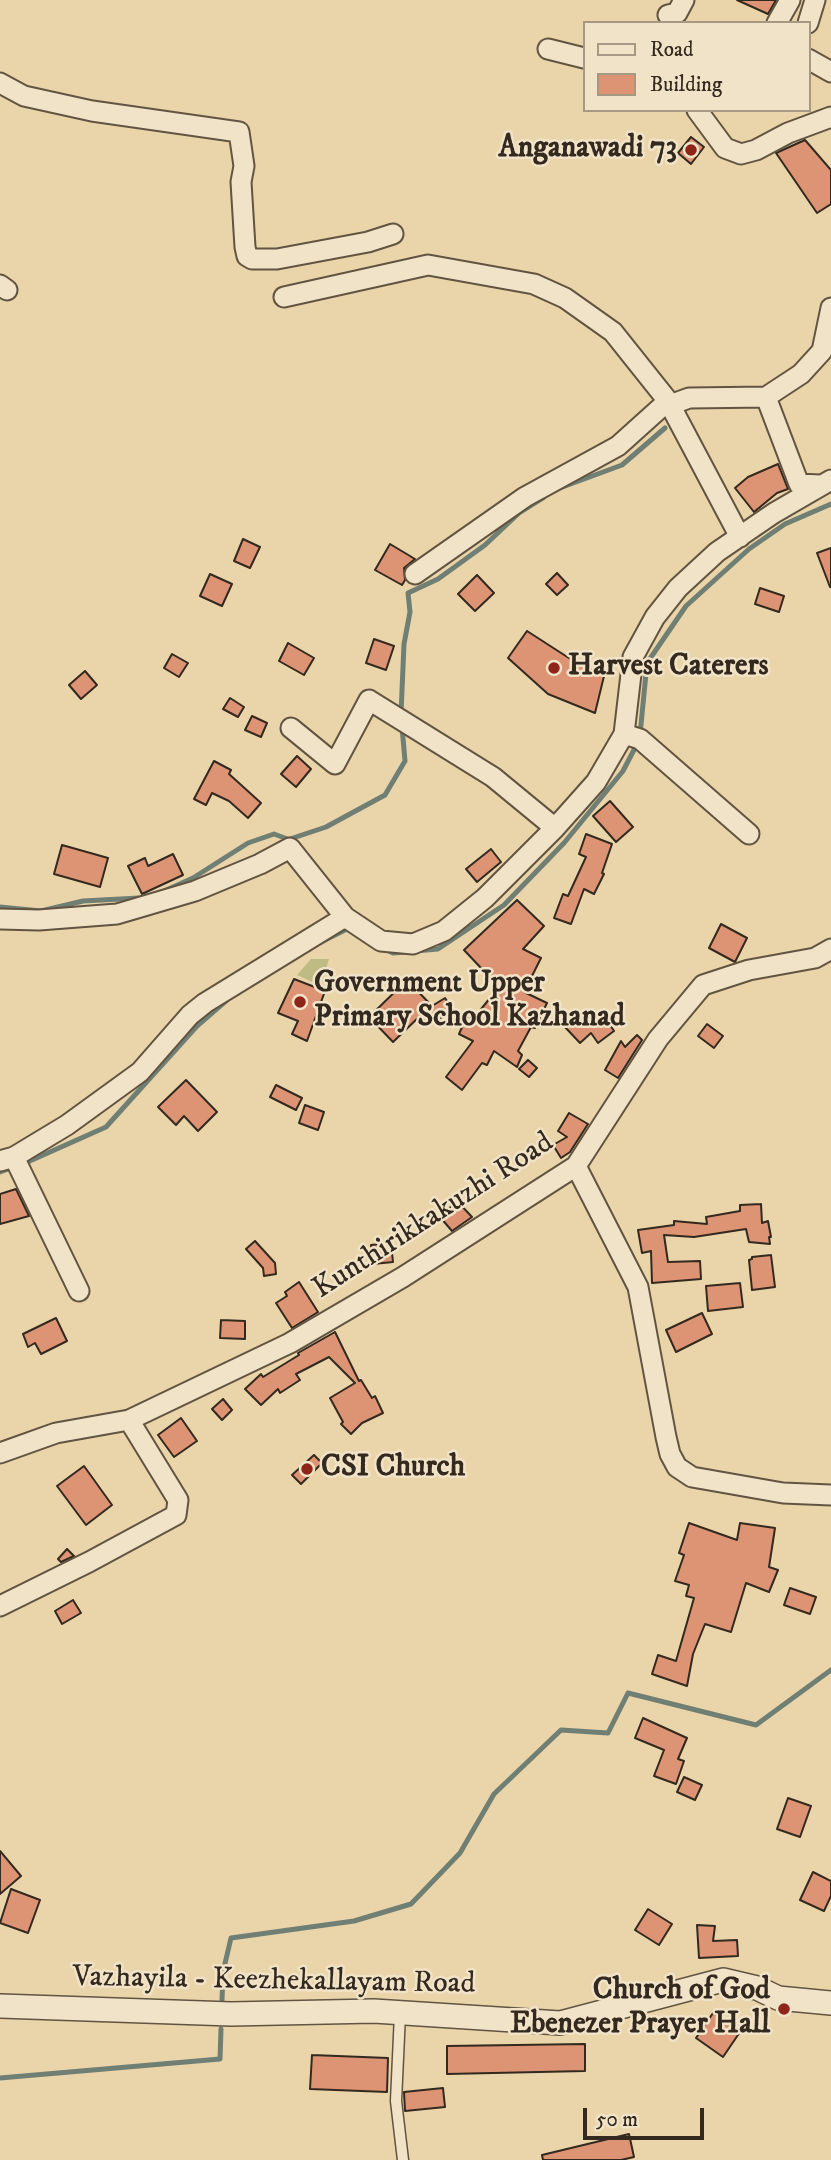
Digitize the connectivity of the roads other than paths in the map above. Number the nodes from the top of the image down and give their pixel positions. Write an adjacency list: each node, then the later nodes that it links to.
1 (684, 0): 4 (street)
2 (790, 0): 5 (street)
3 (815, 0): 6 (street)
4 (668, 15)
5 (778, 21)
6 (809, 21)
7 (548, 50): 8 (street)
8 (582, 58)
9 (810, 60): 10 (street)
10 (831, 72)
11 (0, 83): 14 (street)
12 (698, 112): 13 (street)
13 (831, 117)
14 (393, 234)
15 (284, 297): 18 (street)
16 (831, 309): 17 (street)
17 (766, 397): 18 (street); 19 (street)
18 (669, 403): 20 (street); 21 (street)
19 (825, 482): 20 (street)
20 (740, 537): 23 (street)
21 (415, 575)
22 (291, 728): 24 (street)
23 (624, 733): 24 (street); 25 (street)
24 (555, 828): 27 (street)
25 (749, 834)
26 (0, 919): 27 (street)
27 (350, 920): 29 (street)
28 (831, 949): 30 (street, Kunthirikkakuzhi Road)
29 (7, 1159): 31 (street)
30 (576, 1166): 32 (street, Kunthirikkakuzhi Road); 34 (street)
31 (79, 1291)
32 (129, 1420): 33 (street, Kunthirikkakuzhi Road); 35 (street)
33 (0, 1453)
34 (831, 1494)
35 (0, 1606)
36 (831, 2003): 38 (street, Vazhayila - Keezhekallayam Road)
37 (0, 2006): 38 (street, Vazhayila - Keezhekallayam Road)
38 (400, 2012): 39 (lane)
39 (403, 2160)

